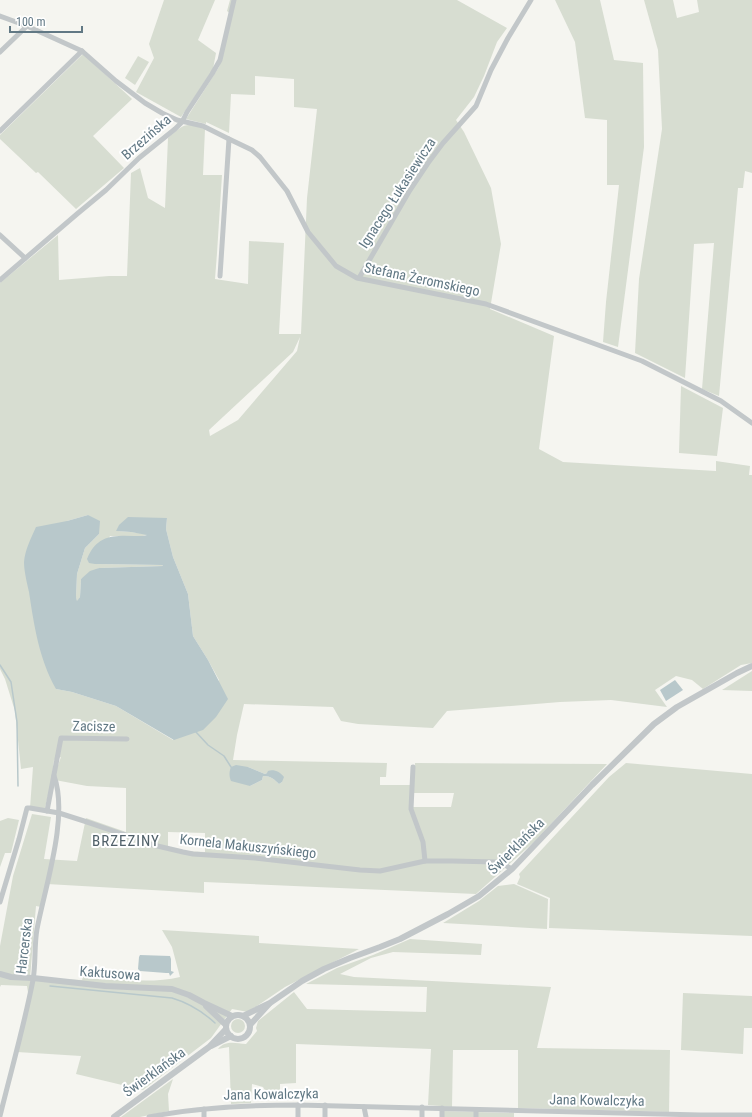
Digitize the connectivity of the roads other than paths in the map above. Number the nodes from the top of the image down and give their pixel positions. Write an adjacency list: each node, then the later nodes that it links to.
1 (234, 0): 7 (street, Brzezińska)
2 (531, 0): 13 (street, Ignacego Łukasiewicza)
3 (0, 16): 4 (street, Stefana Żeromskiego)
4 (27, 26): 5 (street, Stefana Żeromskiego); 6 (street)
5 (82, 51): 7 (street, Stefana Żeromskiego); 8 (street)
6 (0, 52)
7 (182, 122): 9 (street, Stefana Żeromskiego); 11 (street, Brzezińska)
8 (0, 131)
9 (228, 139): 12 (street); 13 (street, Stefana Żeromskiego)
10 (0, 235): 11 (street)
11 (25, 258): 14 (street, Brzezińska)
12 (220, 276)
13 (359, 278): 15 (street, Stefana Żeromskiego)
14 (0, 280)
15 (752, 423)
16 (752, 666): 24 (street, Świerklańska)
17 (61, 738): 18 (street, Zacisze); 20 (street, Harcerska)
18 (127, 739)
19 (413, 767): 23 (street)
20 (54, 776): 21 (street, Harcerska); 22 (street, Harcerska)
21 (47, 811): 22 (street, Kornela Makuszyńskiego); 25 (street, Kornela Makuszyńskiego)
22 (59, 814): 23 (street, Kornela Makuszyńskiego); 29 (street, Harcerska)
23 (424, 862): 24 (street, Kornela Makuszyńskiego)
24 (512, 869): 31 (street, Świerklańska)
25 (0, 902)
26 (0, 974): 27 (street, Kaktusowa)
27 (11, 976): 28 (street, Kaktusowa); 29 (street, Kaktusowa)
28 (0, 978)
29 (33, 978): 30 (street, Kaktusowa); 46 (street, Harcerska)
30 (204, 1003): 32 (street, Kaktusowa); 35 (street, Kaktusowa)
31 (270, 1003): 33 (street, Świerklańska); 34 (street, Świerklańska)
32 (232, 1016): 33 (street); 35 (street)
33 (243, 1016): 34 (street)
34 (250, 1025): 36 (street)
35 (226, 1027): 36 (street); 37 (street, Świerklańska)
36 (231, 1036): 37 (street, Świerklańska)
37 (209, 1047): 47 (street, Świerklańska)
38 (298, 1105): 39 (street, Jana Kowalczyka); 43 (street, Jana Kowalczyka); 50 (street)
39 (325, 1105): 40 (street, Jana Kowalczyka); 51 (street)
40 (364, 1107): 41 (street, Jana Kowalczyka); 52 (street)
41 (422, 1107): 42 (street, Jana Kowalczyka); 53 (street)
42 (442, 1108): 44 (street, Jana Kowalczyka); 54 (street)
43 (204, 1109): 48 (street, Jana Kowalczyka); 49 (street)
44 (476, 1110): 45 (street, Jana Kowalczyka); 55 (street)
45 (752, 1115)
46 (0, 1116)
47 (114, 1117)
48 (149, 1117)
49 (204, 1117)
50 (298, 1117)
51 (325, 1117)
52 (366, 1117)
53 (422, 1117)
54 (442, 1117)
55 (476, 1117)

